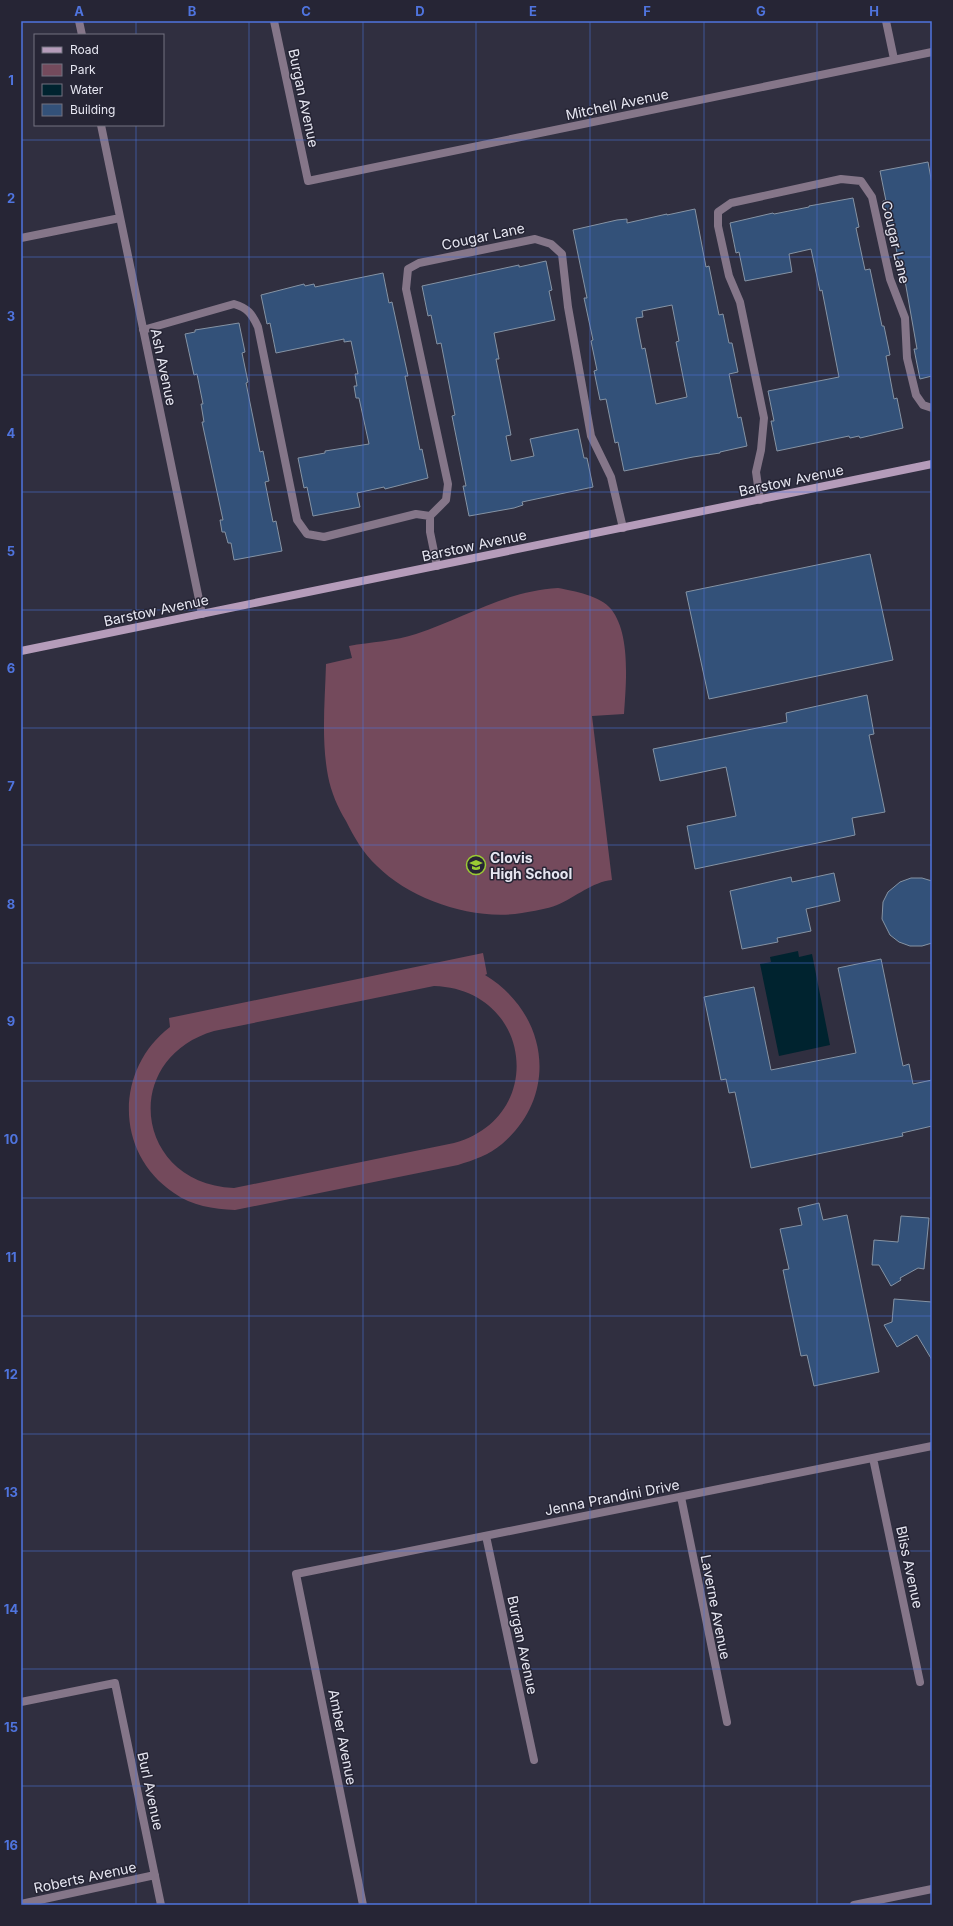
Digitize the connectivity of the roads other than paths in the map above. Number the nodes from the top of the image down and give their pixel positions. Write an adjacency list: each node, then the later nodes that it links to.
1 (79, 21): 4 (street)
2 (274, 21): 8 (street, Burgan Avenue)
3 (886, 21): 6 (street)
4 (82, 34)
5 (932, 52): 6 (street, Mitchell Avenue)
6 (894, 59): 8 (street, Mitchell Avenue)
7 (101, 126): 9 (street, Ash Avenue)
8 (308, 181)
9 (120, 218): 10 (street); 11 (street, Ash Avenue)
10 (21, 238)
11 (143, 330): 15 (street); 18 (street, Ash Avenue)
12 (932, 408): 14 (street, Cougar Lane)
13 (932, 464): 14 (street, Barstow Avenue)
14 (760, 500): 16 (street, Barstow Avenue)
15 (430, 516): 16 (street, Cougar Lane); 17 (street)
16 (623, 528): 17 (street, Barstow Avenue)
17 (437, 566): 18 (street, Barstow Avenue)
18 (202, 614): 19 (street, Barstow Avenue)
19 (21, 651)
20 (932, 1446): 21 (street, Jenna Prandini Drive)
21 (873, 1458): 22 (street, Jenna Prandini Drive); 25 (street, Bliss Avenue)
22 (681, 1497): 23 (street, Jenna Prandini Drive); 27 (street, Laverne Avenue)
23 (486, 1536): 24 (street, Jenna Prandini Drive); 28 (street, Burgan Avenue)
24 (296, 1574): 33 (street, Amber Avenue)
25 (920, 1682)
26 (21, 1702): 29 (street, Burl Avenue)
27 (727, 1722)
28 (534, 1760)
29 (155, 1875): 31 (street, Roberts Avenue); 32 (street, Burl Avenue)
30 (932, 1889): 34 (street)
31 (21, 1904)
32 (161, 1905)
33 (363, 1905)
34 (854, 1905)

